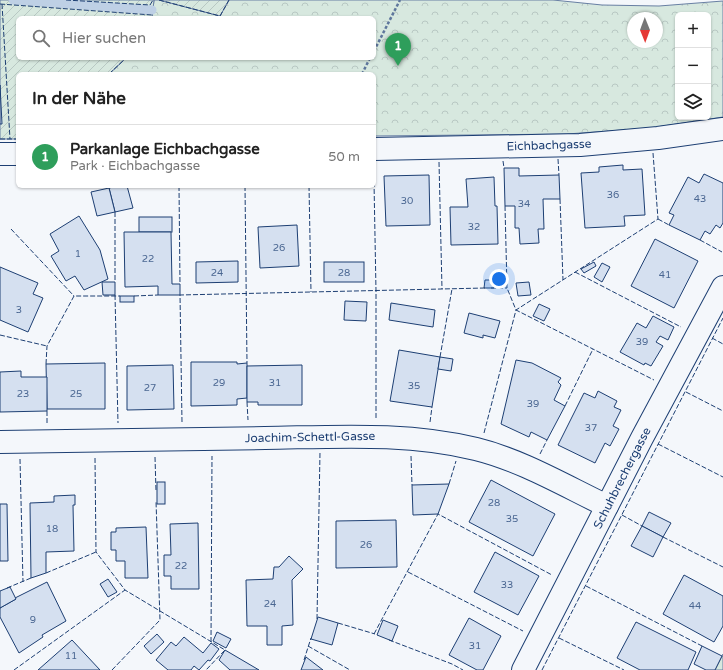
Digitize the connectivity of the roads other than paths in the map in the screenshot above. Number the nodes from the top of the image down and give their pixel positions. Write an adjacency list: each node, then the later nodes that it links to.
1 (723, 129): 2 (street, Eichbachgasse)
2 (376, 149)
3 (0, 154): 4 (street)
4 (16, 154)
5 (723, 287): 7 (street, Schuhbrechergasse)
6 (0, 442): 7 (street, Joachim-Schettl-Gasse)
7 (607, 506): 8 (street, Schuhbrechergasse)
8 (523, 670)

